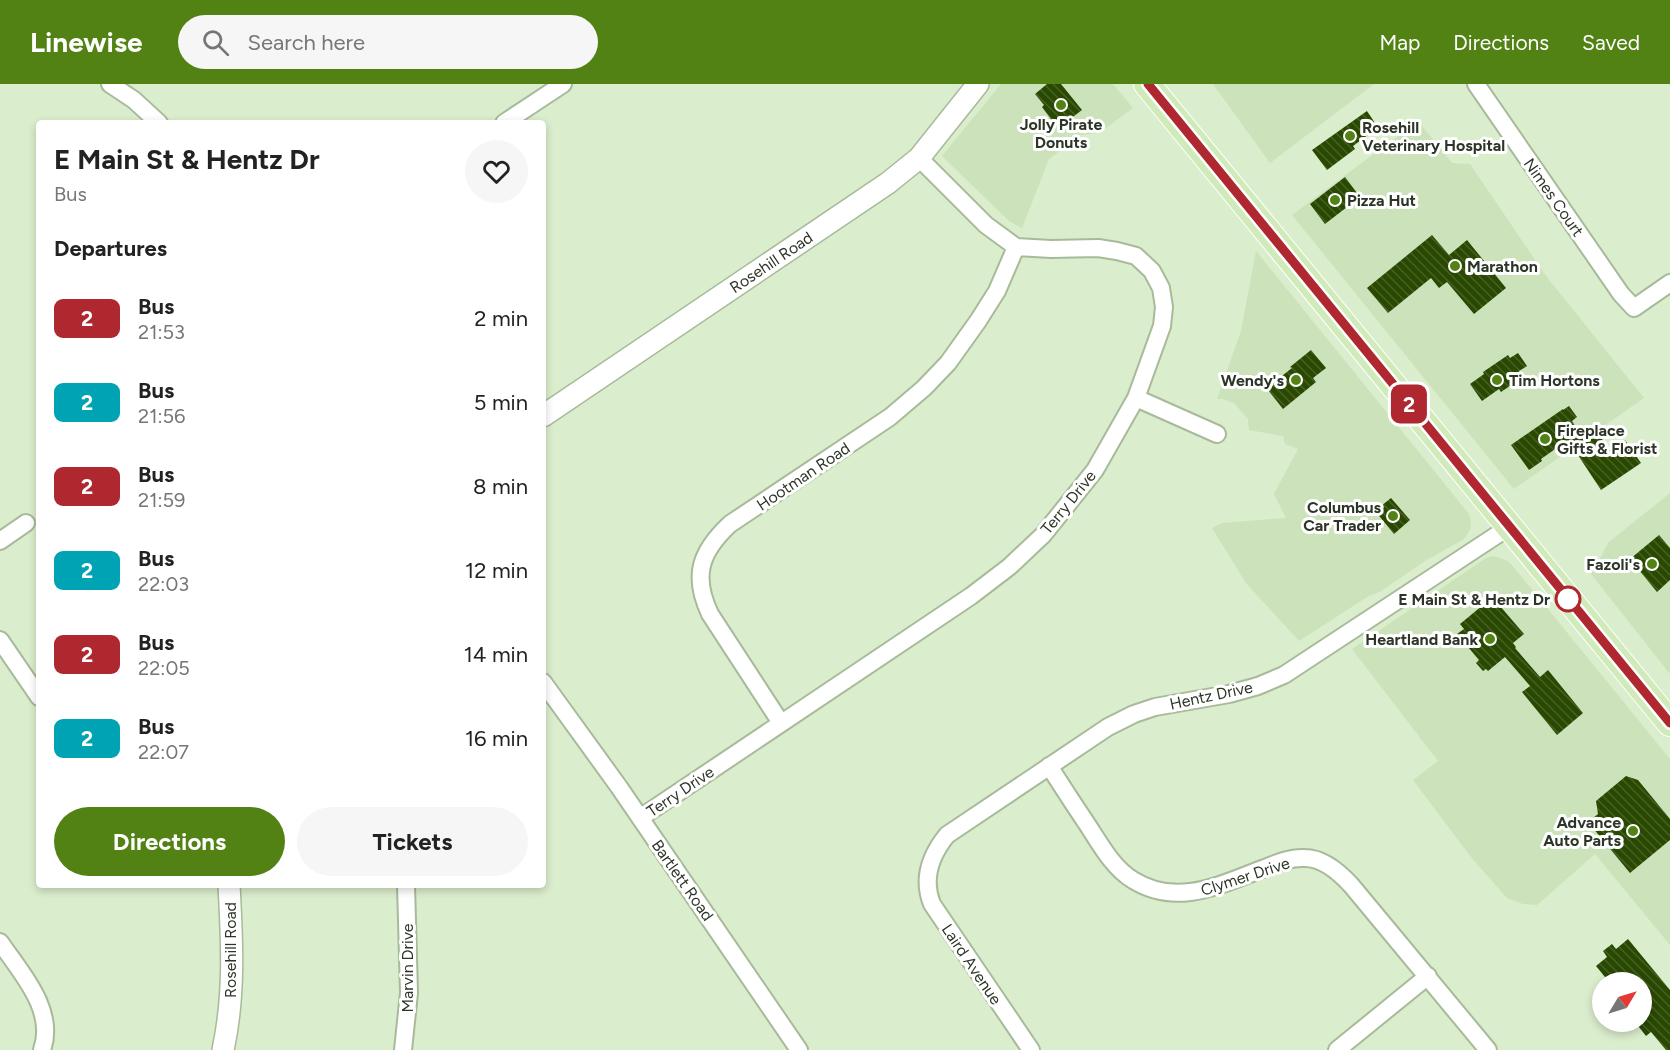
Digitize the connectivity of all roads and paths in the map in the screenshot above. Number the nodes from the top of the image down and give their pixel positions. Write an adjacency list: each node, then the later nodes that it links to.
1 (110, 84): 6 (street)
2 (563, 84): 7 (street)
3 (978, 84): 8 (street, Rosehill Road)
4 (1147, 84): 15 (main road)
5 (1476, 84): 10 (street, Nimes Court)
6 (156, 120)
7 (509, 120)
8 (919, 158): 9 (street); 12 (street, Rosehill Road)
9 (1016, 247): 11 (street, Terry Drive); 20 (street, Hootman Road)
10 (1670, 283)
11 (1136, 398): 13 (street); 20 (street, Terry Drive)
12 (546, 414)
13 (1217, 434)
14 (26, 524): 16 (street)
15 (1509, 527): 21 (main road); 22 (street, Hentz Drive)
16 (0, 541)
17 (0, 640): 19 (street)
18 (546, 686): 23 (street, Bartlett Road)
19 (36, 694)
20 (782, 723): 23 (street, Terry Drive)
21 (1670, 723)
22 (1049, 766): 24 (street, Hentz Drive); 28 (street, Clymer Drive)
23 (640, 818): 32 (street, Bartlett Road)
24 (928, 873): 33 (street, Laird Avenue)
25 (229, 888): 30 (street, Rosehill Road)
26 (406, 888): 31 (street, Marvin Drive)
27 (0, 942): 29 (street)
28 (1428, 976): 34 (street); 35 (street, Clymer Drive)
29 (44, 1045)
30 (223, 1050)
31 (403, 1050)
32 (800, 1050)
33 (1031, 1050)
34 (1337, 1050)
35 (1488, 1050)

